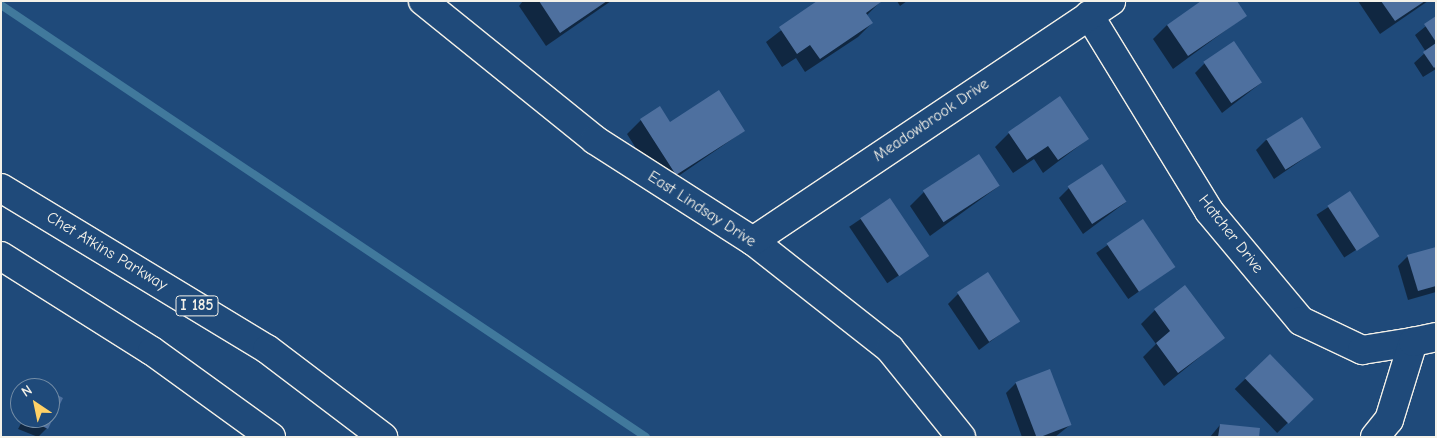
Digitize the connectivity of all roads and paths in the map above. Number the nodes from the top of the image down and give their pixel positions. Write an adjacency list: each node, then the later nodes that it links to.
1 (430, 3): 4 (main road, East Lindsay Drive)
2 (1100, 8): 4 (main road, Meadowbrook Drive); 6 (main road, Hatcher Drive)
3 (1, 188): 8 (main road, Chet Atkins Parkway / I 185)
4 (753, 241): 9 (main road, East Lindsay Drive)
5 (1, 256): 7 (main road)
6 (1425, 340): 10 (main road)
7 (271, 437)
8 (383, 437)
9 (961, 437)
10 (1375, 437)

